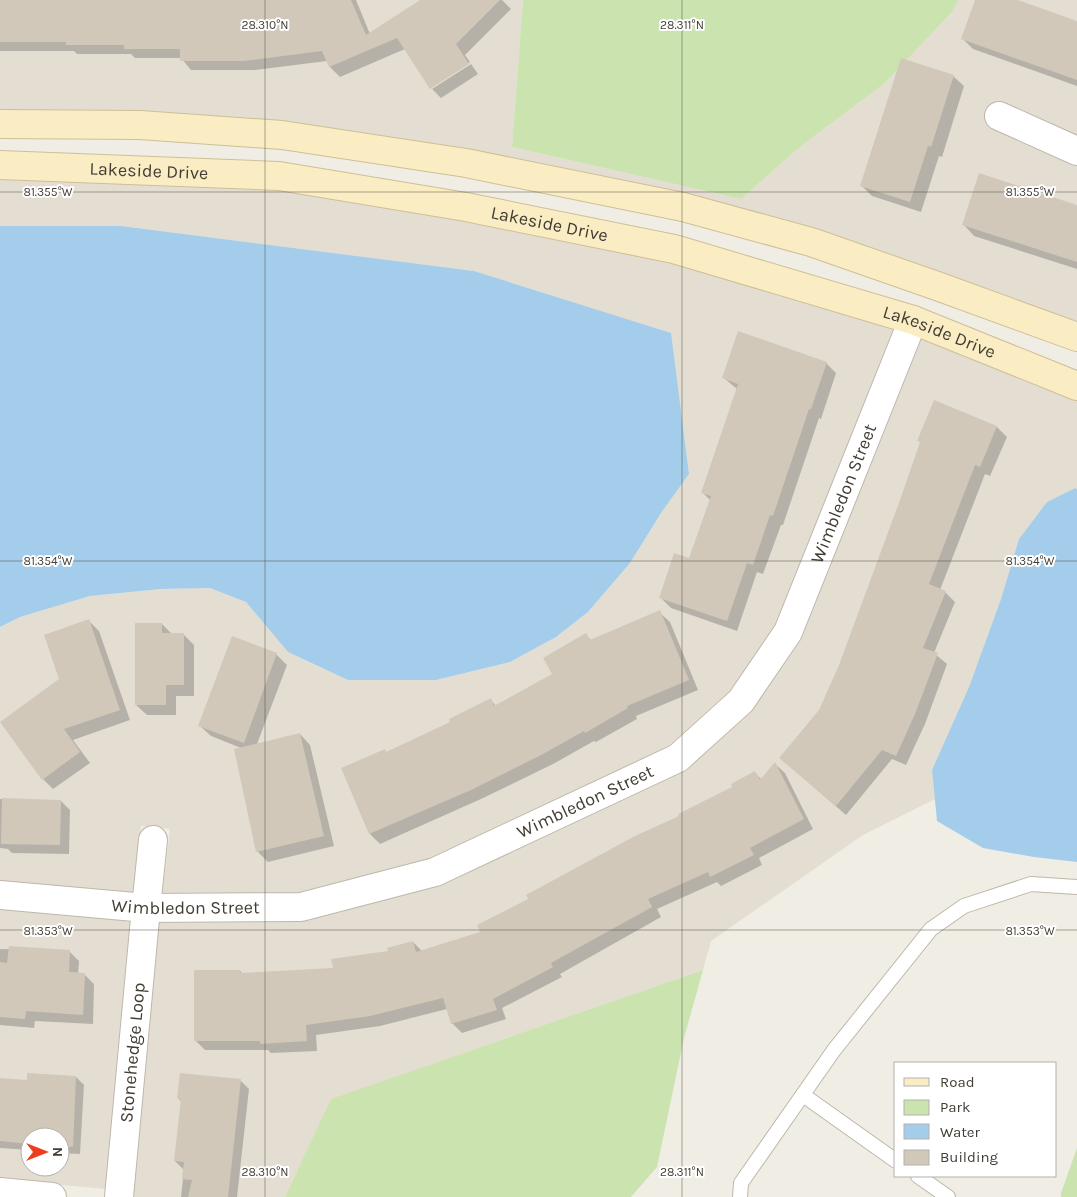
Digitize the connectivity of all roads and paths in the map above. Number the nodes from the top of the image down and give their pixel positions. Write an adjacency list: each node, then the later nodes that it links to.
1 (999, 116): 3 (street)
2 (0, 124): 6 (street)
3 (1077, 150)
4 (0, 165): 5 (street, Lakeside Drive)
5 (913, 320): 7 (street, Lakeside Drive); 11 (street, Wimbledon Street)
6 (1077, 337)
7 (1077, 386)
8 (153, 840): 11 (street, Stonehedge Loop)
9 (1077, 887): 12 (lane)
10 (0, 895): 11 (street, Wimbledon Street)
11 (146, 908): 17 (street, Stonehedge Loop)
12 (803, 1096): 13 (lane); 18 (lane)
13 (894, 1159)
14 (919, 1177): 19 (lane)
15 (0, 1192): 16 (street)
16 (52, 1197)
17 (119, 1197)
18 (740, 1197)
19 (948, 1197)

